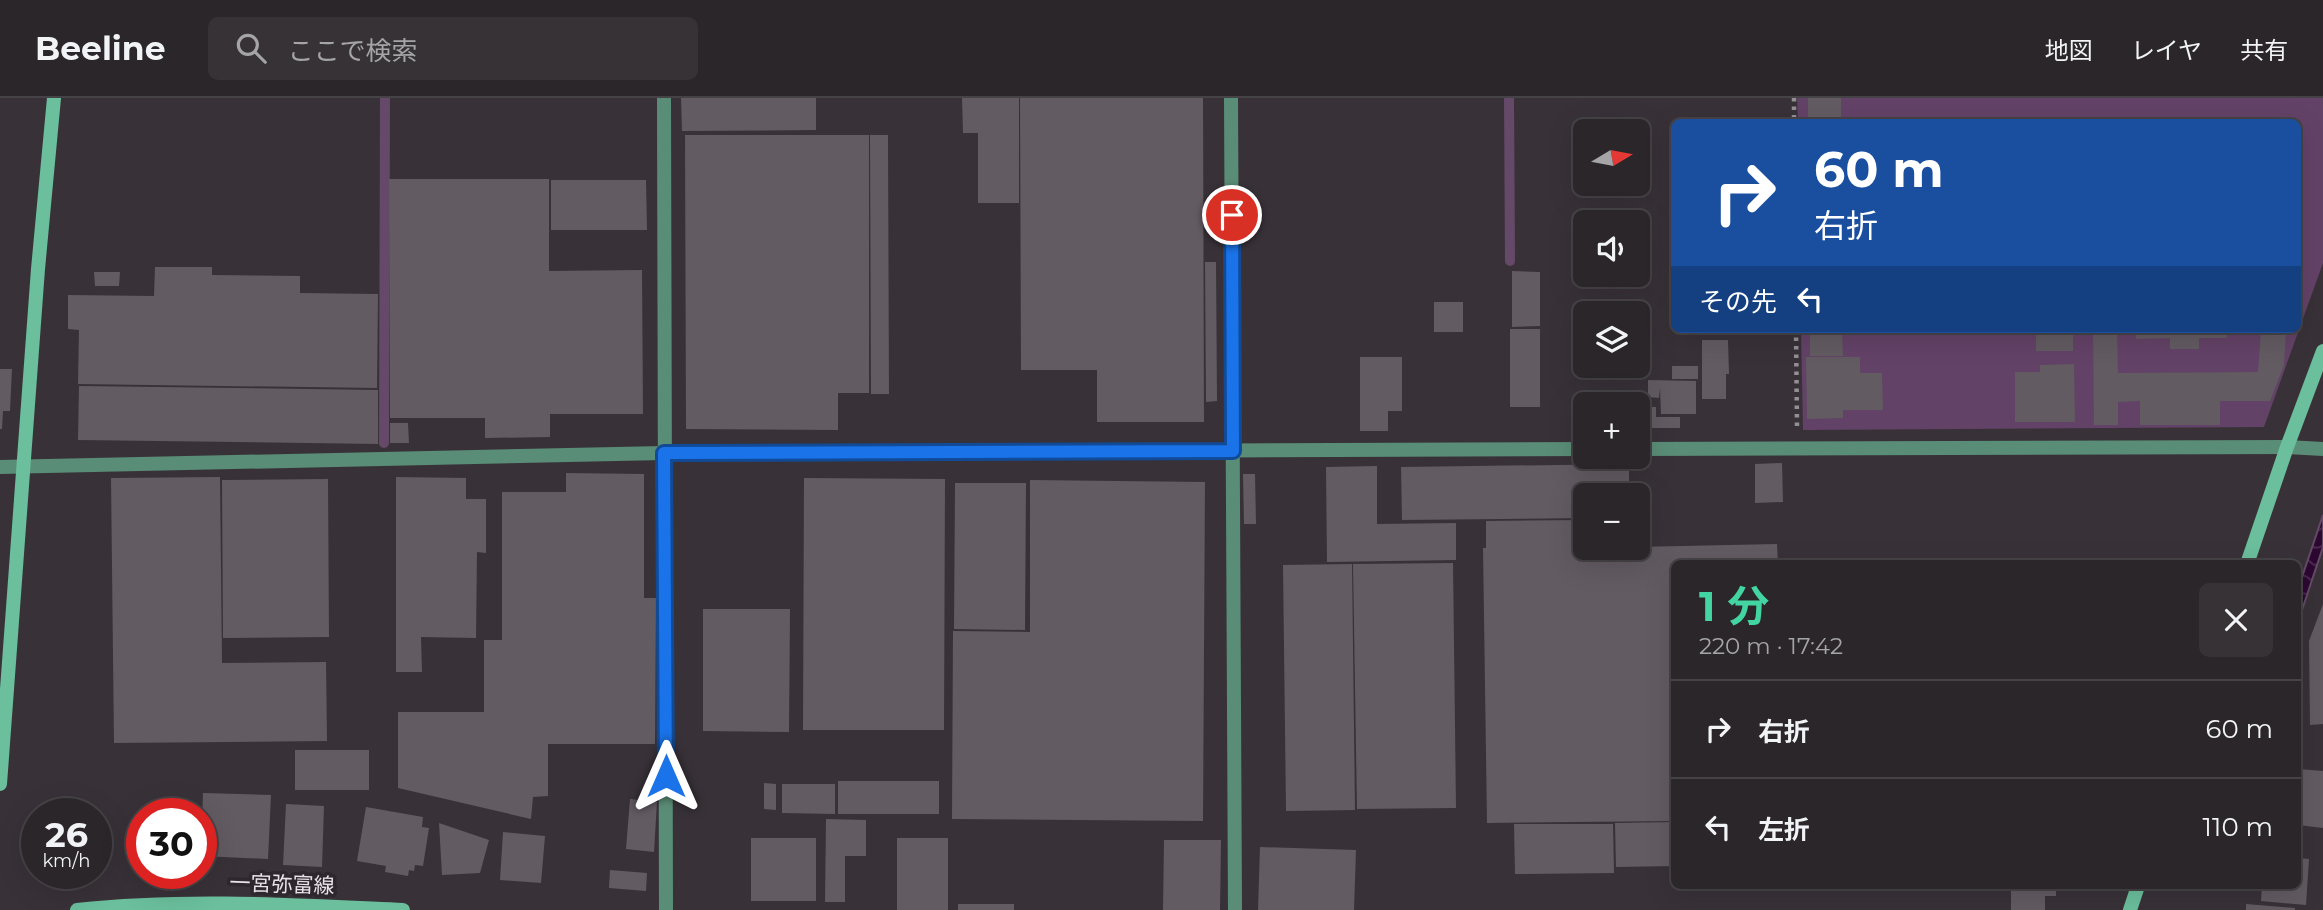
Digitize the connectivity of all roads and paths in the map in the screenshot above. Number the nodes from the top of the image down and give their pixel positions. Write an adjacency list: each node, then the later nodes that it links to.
1 (54, 98): 16 (street)
2 (664, 98): 14 (street)
3 (1231, 98): 13 (street)
4 (1794, 98): 5 (path)
5 (1794, 119)
6 (1796, 333): 10 (path)
7 (2323, 351): 8 (street)
8 (2287, 447): 10 (street); 11 (street); 17 (street)
9 (1650, 449): 10 (street)
10 (1797, 449)
11 (2323, 449)
12 (1573, 450): 13 (street)
13 (1233, 451): 14 (street); 23 (street)
14 (664, 453): 16 (street); 22 (street)
15 (0, 467): 16 (street)
16 (24, 467): 18 (street)
17 (2249, 560)
18 (0, 784)
19 (2137, 889): 24 (street)
20 (77, 910): 21 (street, 一宮弥富線)
21 (403, 910)
22 (666, 910)
23 (1235, 910)
24 (2130, 910)

